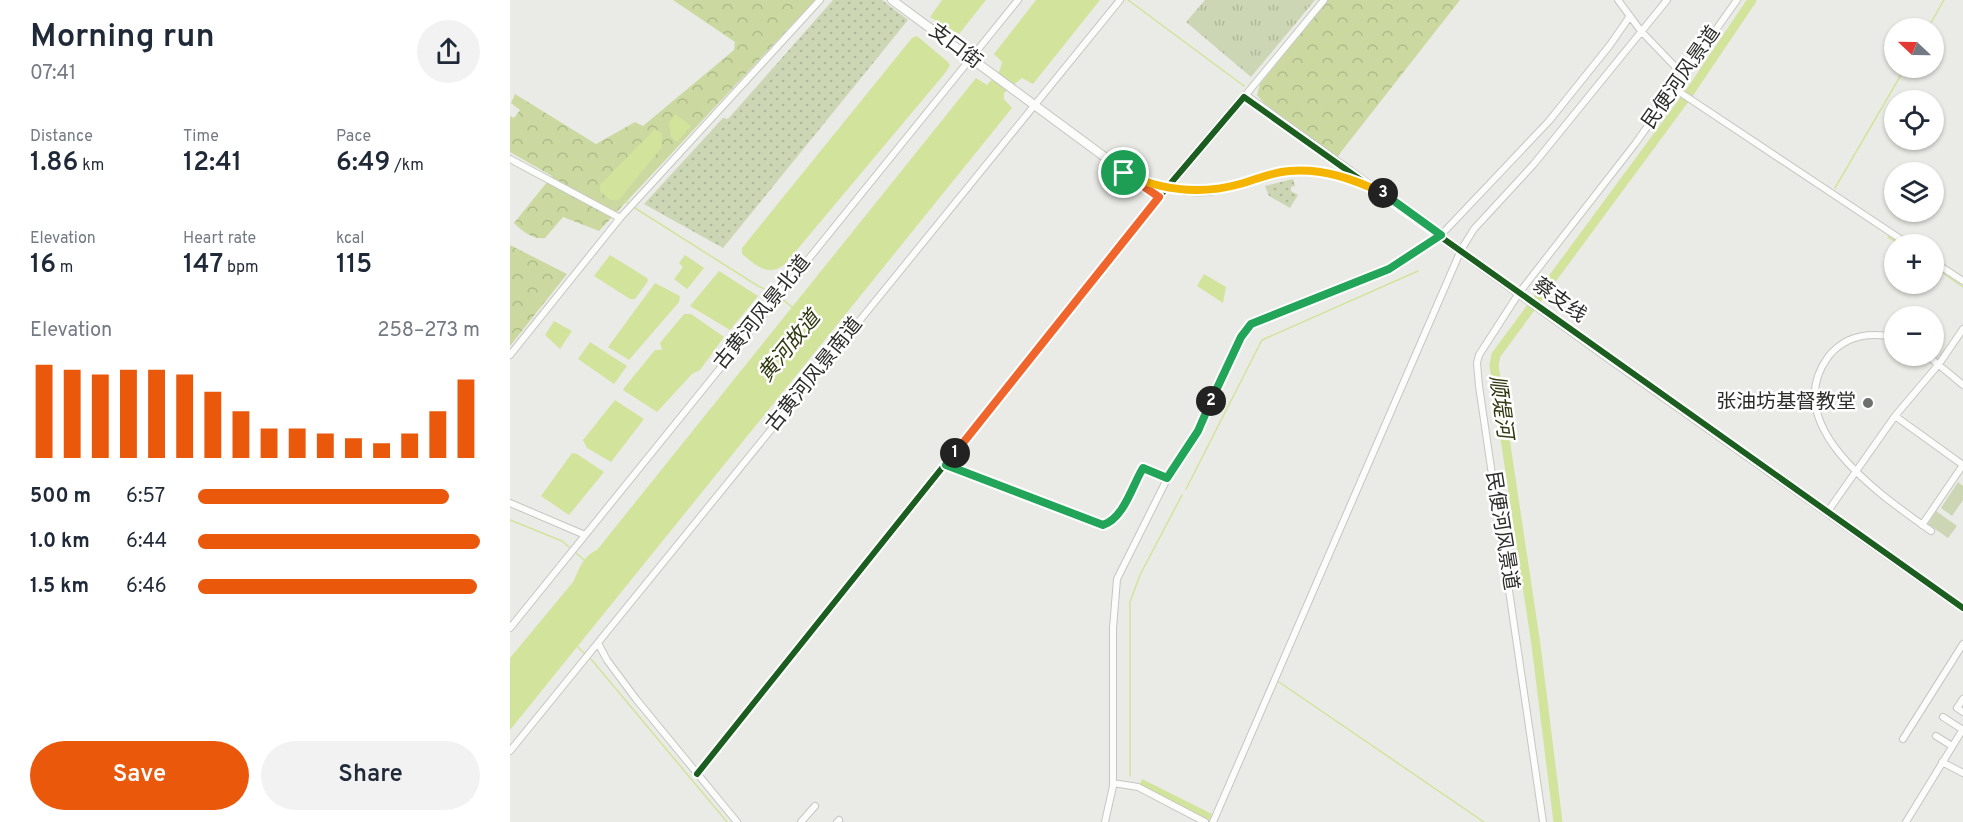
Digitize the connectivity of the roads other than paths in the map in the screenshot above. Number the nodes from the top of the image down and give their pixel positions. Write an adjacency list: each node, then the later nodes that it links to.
1 (820, 0): 21 (street)
2 (892, 0): 11 (street, 支口街)
3 (1018, 0): 11 (street, 古黄河风景北道)
4 (1120, 0): 15 (street, 古黄河风景南道)
5 (1323, 0): 14 (street)
6 (1618, 0): 9 (street)
7 (1667, 0): 10 (street)
8 (1737, 0): 12 (street, 民便河风景道)
9 (1630, 16): 10 (street); 23 (street)
10 (1641, 31): 12 (street); 24 (street)
11 (969, 57): 15 (street, 支口街); 46 (street, 古黄河风景北道)
12 (1685, 77): 13 (street, 民便河风景道)
13 (1678, 91): 22 (street); 27 (street, 民便河风景道)
14 (1244, 97): 18 (street); 19 (street, 蔡支线)
15 (1034, 106): 17 (street); 49 (street, 古黄河风景南道)
16 (510, 159): 21 (street)
17 (1124, 173): 18 (street); 20 (street)
18 (1167, 188): 19 (street); 20 (street)
19 (1383, 193): 23 (street, 蔡支线)
20 (1159, 197): 39 (street)
21 (620, 218): 30 (street)
22 (1893, 234)
23 (1441, 235): 24 (street, 蔡支线); 41 (street)
24 (1461, 250): 27 (street, 蔡支线); 68 (street)
25 (1944, 269): 26 (street)
26 (1963, 281)
27 (1519, 293): 43 (street, 蔡支线); 69 (street, 民便河风景道)
28 (1963, 329): 32 (street)
29 (1884, 336): 40 (street)
30 (513, 346): 31 (street)
31 (510, 355)
32 (1944, 357)
33 (1937, 366): 36 (street)
34 (1941, 366): 35 (street)
35 (1963, 385)
36 (1895, 416): 38 (street); 40 (street)
37 (1963, 453): 38 (street)
38 (1961, 464): 44 (street)
39 (946, 465): 41 (street); 60 (street)
40 (1856, 470): 43 (street); 44 (street)
41 (1167, 478): 62 (street)
42 (510, 503): 46 (street)
43 (1828, 511): 47 (street, 蔡支线)
44 (1922, 525): 45 (street)
45 (1931, 531)
46 (585, 535): 48 (street, 古黄河风景北道)
47 (1962, 603)
48 (510, 628)
49 (598, 643): 58 (street, 古黄河风景南道); 60 (street)
50 (1963, 644): 56 (street)
51 (1963, 699): 52 (street)
52 (1963, 712)
53 (1943, 717): 54 (street)
54 (1963, 730): 57 (street)
55 (1936, 736): 57 (street)
56 (1903, 739)
57 (1952, 746): 59 (street)
58 (510, 751)
59 (1942, 762): 61 (street); 70 (street)
60 (697, 774): 64 (street)
61 (1963, 774)
62 (1113, 783): 66 (street); 67 (street)
63 (815, 806): 65 (street)
64 (737, 822)
65 (801, 822)
66 (1105, 822)
67 (1204, 822)
68 (1213, 822)
69 (1543, 822)
70 (1906, 822)

